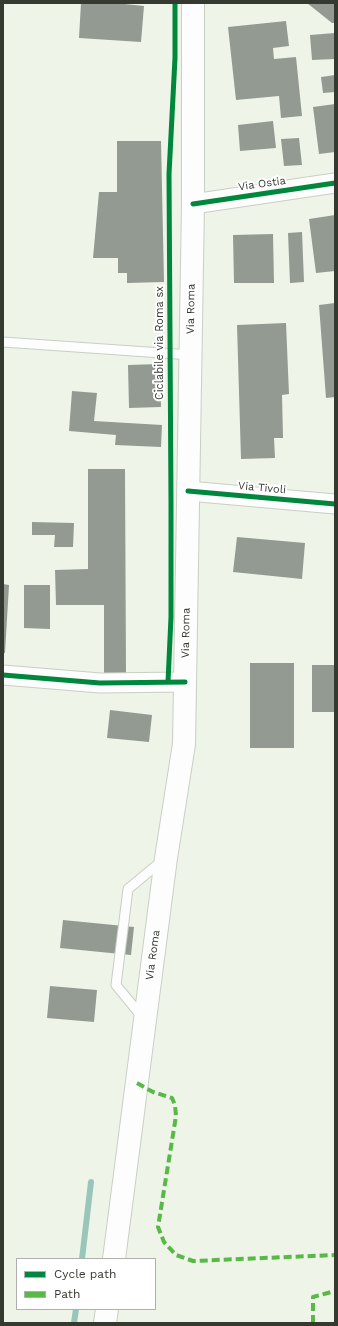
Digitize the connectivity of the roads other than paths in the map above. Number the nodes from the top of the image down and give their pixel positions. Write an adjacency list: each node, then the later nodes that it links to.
1 (193, 3): 3 (main road, Via Roma)
2 (335, 183): 3 (street, Via Ostia)
3 (193, 204): 5 (main road, Via Roma)
4 (3, 342): 5 (lane)
5 (191, 355): 6 (main road, Via Roma)
6 (188, 492): 7 (street, Via Tivoli); 9 (main road, Via Roma)
7 (335, 504)
8 (3, 675): 9 (street)
9 (185, 682): 10 (main road, Via Roma)
10 (166, 858): 11 (main road, Via Roma); 11 (lane)
11 (145, 1020): 12 (main road, Via Roma)
12 (114, 1258)
13 (107, 1310): 14 (main road)
14 (105, 1323)

